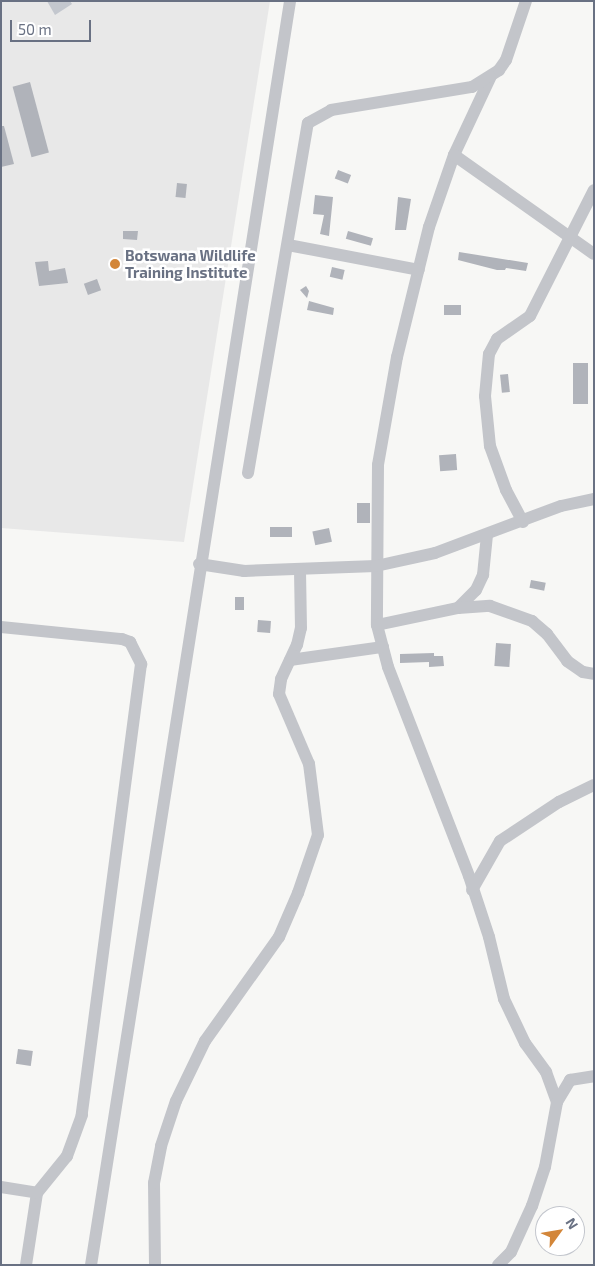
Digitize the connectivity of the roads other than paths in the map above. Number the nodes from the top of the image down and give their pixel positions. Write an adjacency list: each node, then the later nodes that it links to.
1 (290, 1): 14 (street)
2 (526, 1): 3 (street)
3 (491, 76): 4 (street); 7 (street)
4 (454, 155): 6 (street); 9 (street)
5 (594, 190): 6 (street)
6 (570, 235): 8 (street); 12 (street)
7 (288, 245): 9 (street); 10 (street)
8 (594, 254)
9 (419, 270): 15 (street)
10 (248, 473)
11 (594, 499): 12 (street)
12 (523, 522): 13 (street)
13 (487, 535): 15 (street); 17 (street)
14 (199, 564): 16 (street); 30 (street)
15 (376, 566): 16 (street); 18 (street)
16 (300, 570): 21 (street)
17 (458, 608): 18 (street); 22 (street)
18 (377, 625): 20 (street)
19 (1, 627): 28 (street)
20 (383, 647): 21 (street); 24 (street)
21 (290, 660): 31 (street)
22 (594, 674)
23 (594, 785): 24 (street)
24 (472, 890): 26 (street)
25 (594, 1076): 26 (street)
26 (557, 1102): 32 (street)
27 (1, 1187): 28 (street)
28 (37, 1193): 29 (street)
29 (26, 1265)
30 (91, 1265)
31 (155, 1265)
32 (498, 1265)

